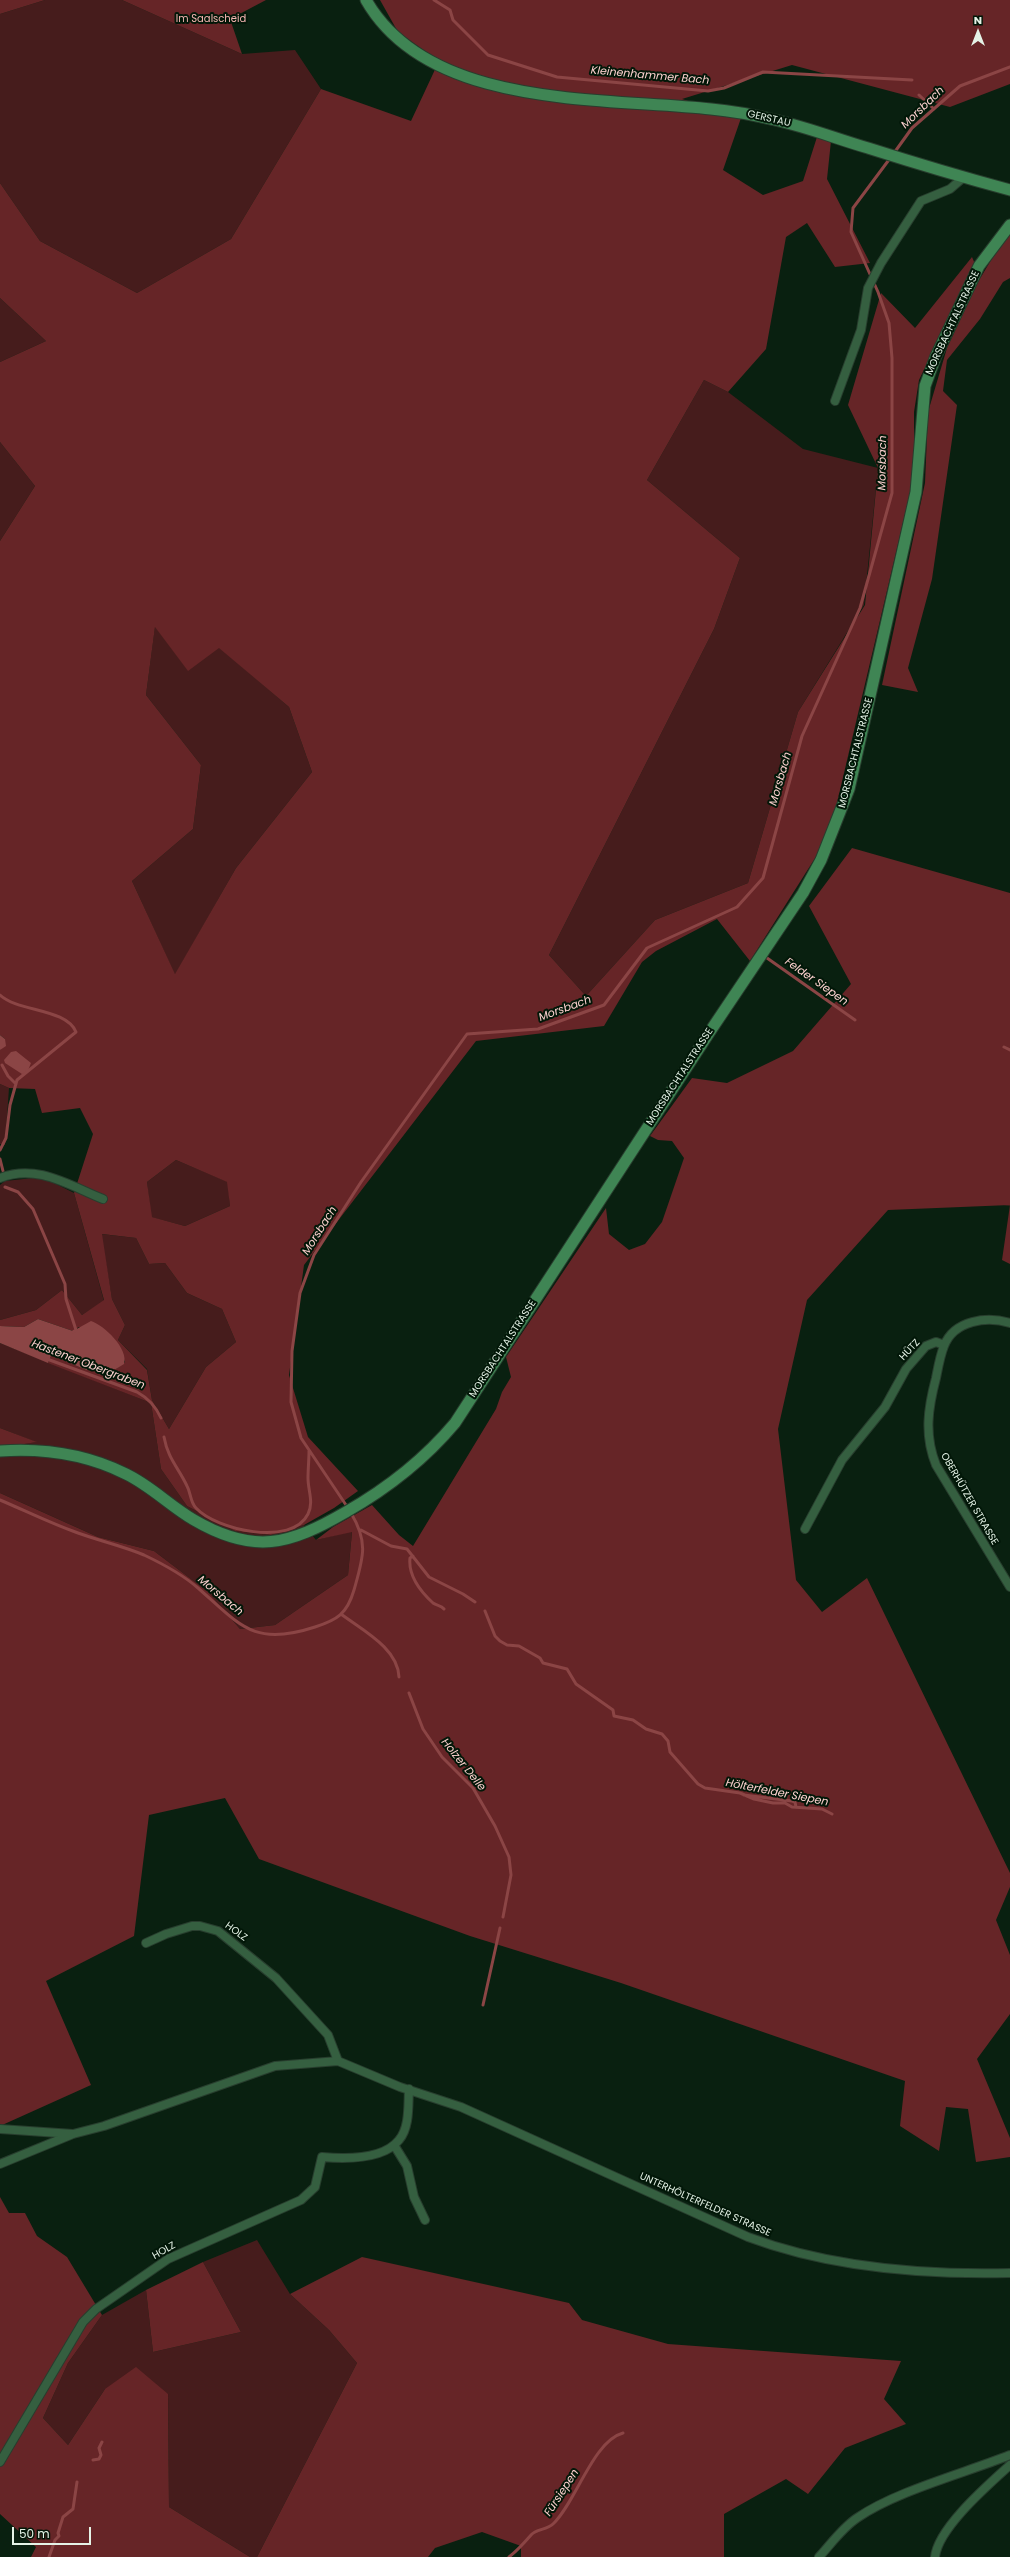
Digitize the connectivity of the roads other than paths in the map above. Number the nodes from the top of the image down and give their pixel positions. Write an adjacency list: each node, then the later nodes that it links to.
1 (366, 0): 2 (main road, GERSTAU)
2 (964, 177): 3 (main road, GERSTAU); 6 (street)
3 (1006, 189): 4 (main road)
4 (1010, 199)
5 (1010, 225): 11 (main road, MORSBACHTALSTRASSE)
6 (835, 401)
7 (0, 1178): 8 (street)
8 (103, 1199)
9 (1010, 1323): 10 (street)
10 (944, 1345): 12 (street, HÜTZ); 13 (street, OBERHÜTZER STRASSE)
11 (0, 1451)
12 (805, 1529)
13 (1010, 1587)
14 (146, 1943): 15 (street, HOLZ)
15 (338, 2061): 16 (street); 18 (street)
16 (409, 2089): 19 (street); 22 (street, UNTERHÖLTERFELDER STRASSE)
17 (0, 2129): 18 (street)
18 (73, 2134): 20 (street)
19 (394, 2145): 21 (street); 24 (street, HOLZ)
20 (0, 2164)
21 (425, 2220)
22 (1010, 2273)
23 (1010, 2455): 26 (street)
24 (0, 2462)
25 (1010, 2465): 27 (street)
26 (819, 2557)
27 (935, 2557)

